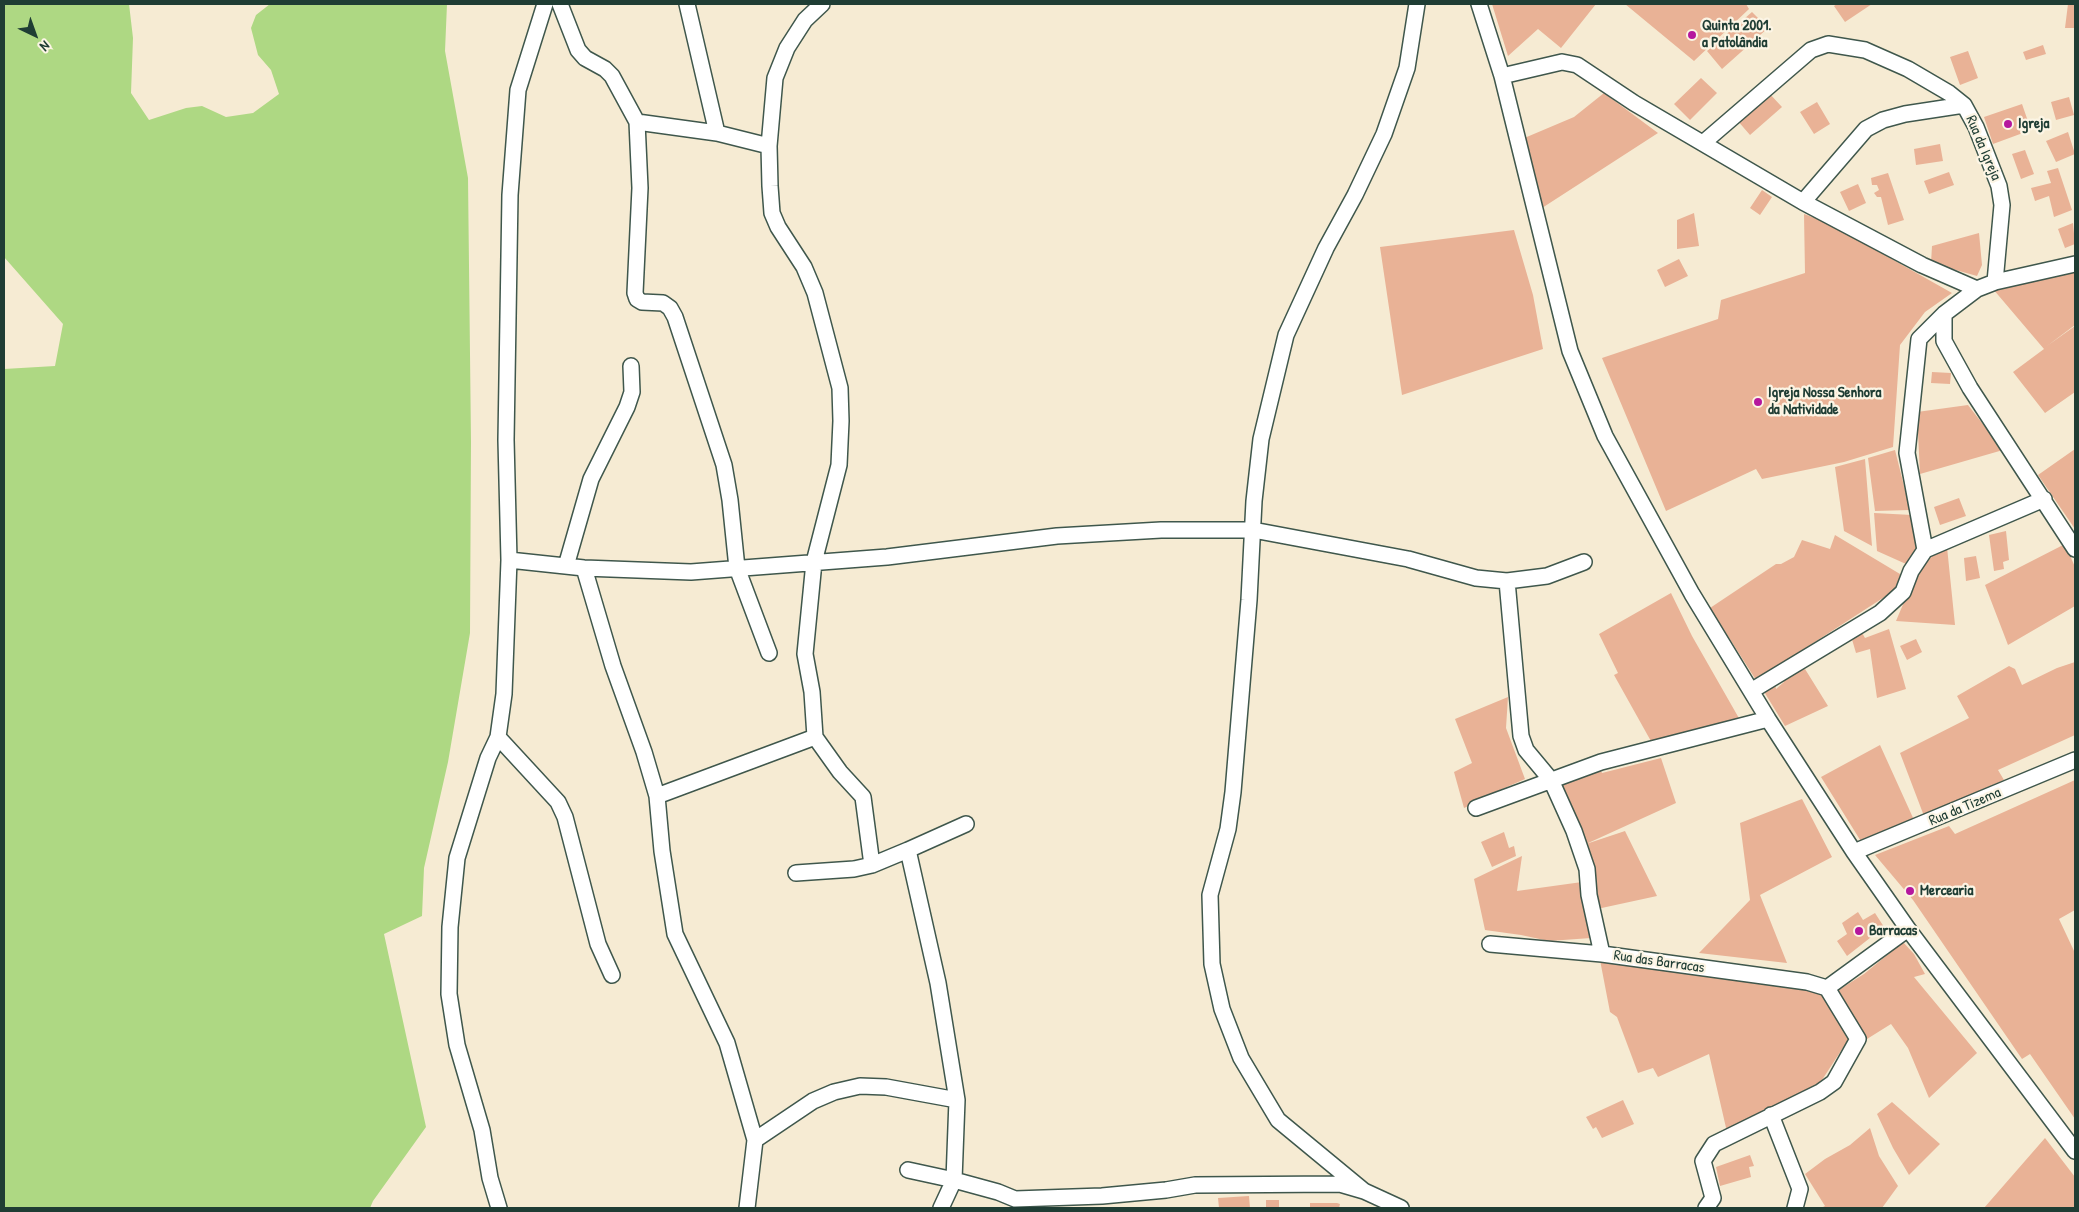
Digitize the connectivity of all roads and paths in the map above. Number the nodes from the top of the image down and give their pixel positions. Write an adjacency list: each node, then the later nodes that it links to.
1 (545, 4): 23 (street)
2 (560, 4): 9 (street)
3 (687, 4): 10 (street)
4 (822, 4): 12 (street)
5 (1417, 4): 20 (street)
6 (1479, 4): 7 (street)
7 (1502, 76): 11 (street); 31 (street)
8 (1964, 105): 11 (street, Rua da Igreja); 13 (street); 15 (street, Rua da Igreja)
9 (637, 122): 10 (street); 28 (street)
10 (717, 133): 12 (street)
11 (1703, 143): 13 (street)
12 (768, 146): 24 (street)
13 (1803, 202): 16 (street)
14 (2075, 264): 15 (street)
15 (1994, 282): 16 (street)
16 (1977, 289): 17 (street)
17 (1944, 314): 19 (street); 22 (street)
18 (632, 366): 26 (street)
19 (2044, 499): 21 (street); 22 (street)
20 (1252, 530): 24 (street); 29 (street); 55 (street)
21 (2075, 549)
22 (1925, 550): 31 (street)
23 (509, 560): 26 (street); 33 (street)
24 (814, 562): 28 (street); 34 (street)
25 (1584, 562): 29 (street)
26 (566, 566): 27 (street)
27 (584, 568): 28 (street); 37 (street)
28 (737, 568): 30 (street)
29 (1507, 581): 36 (street)
30 (769, 653)
31 (1751, 691): 32 (street)
32 (1768, 719): 36 (street); 41 (street)
33 (498, 737): 47 (street); 56 (street)
34 (815, 737): 37 (street); 42 (street)
35 (2075, 760): 41 (street, Rua da Tizema)
36 (1550, 780): 38 (street); 46 (street)
37 (657, 796): 51 (street)
38 (1476, 808)
39 (966, 824): 40 (street)
40 (908, 850): 42 (street); 49 (street)
41 (1854, 852): 44 (street)
42 (872, 865): 43 (street)
43 (796, 873)
44 (1908, 929): 48 (street); 52 (street)
45 (1490, 944): 46 (street, Rua das Barracas)
46 (1602, 954): 48 (street, Rua das Barracas)
47 (612, 975)
48 (1827, 988): 50 (street)
49 (956, 1100): 51 (street); 54 (street)
50 (1771, 1115): 60 (street); 61 (street)
51 (755, 1140): 57 (street)
52 (2075, 1151)
53 (908, 1170): 54 (street)
54 (954, 1180): 55 (street); 58 (street)
55 (1364, 1191): 59 (street)
56 (499, 1208)
57 (747, 1208)
58 (941, 1208)
59 (1400, 1208)
60 (1706, 1208)
61 (1795, 1208)

